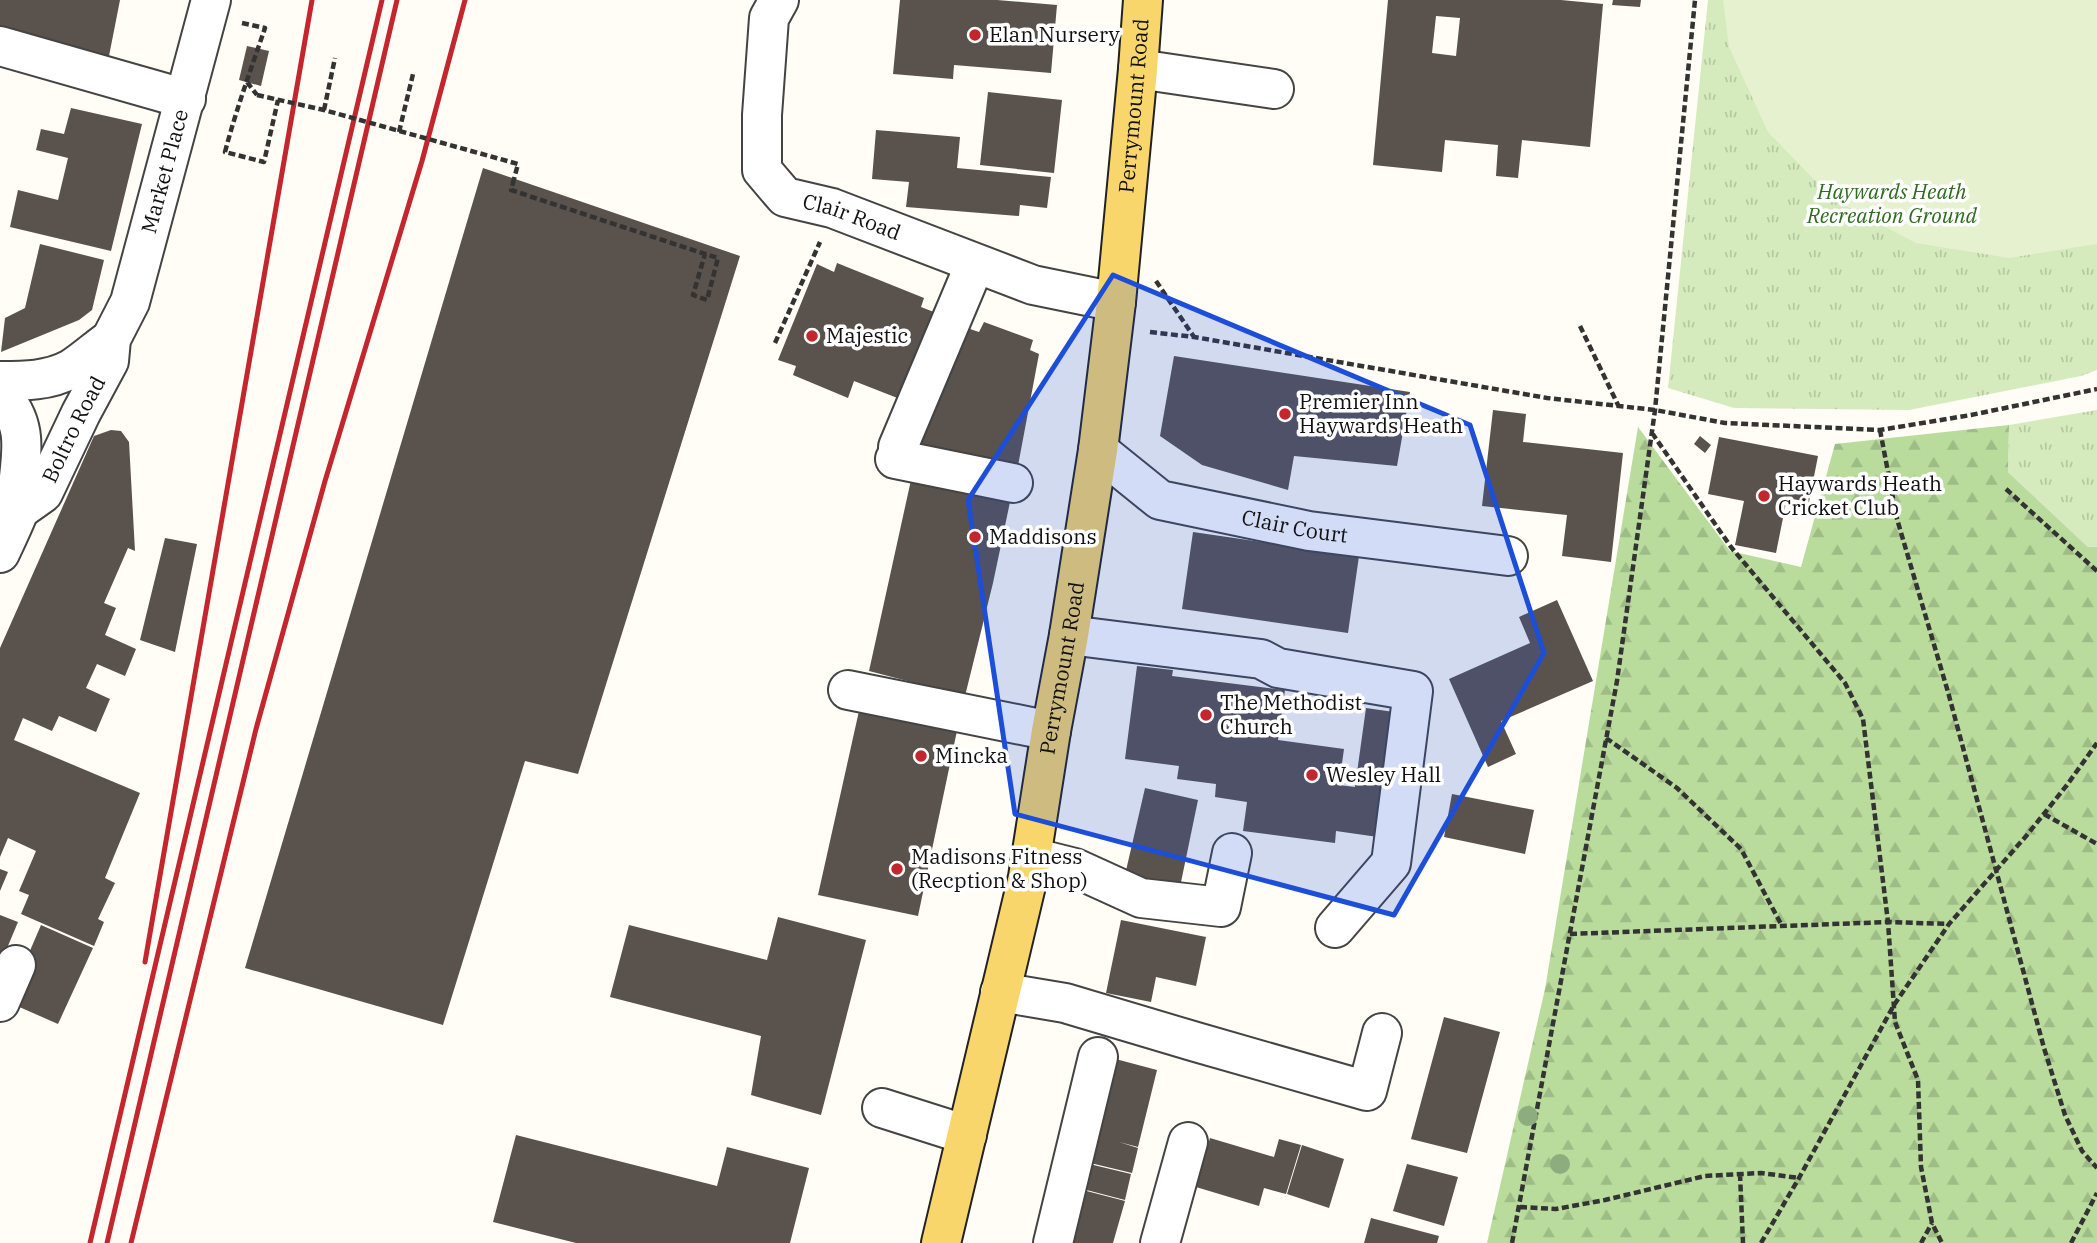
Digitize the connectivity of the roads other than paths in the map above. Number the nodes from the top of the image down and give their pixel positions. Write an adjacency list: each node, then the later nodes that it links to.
1 (1143, 0): 5 (main road, Perrymount Road)
2 (769, 6): 8 (street, Clair Road)
3 (209, 8): 7 (street, Market Place)
4 (0, 46): 7 (street)
5 (1138, 69): 6 (street); 9 (main road, Perrymount Road)
6 (1274, 89)
7 (186, 99): 10 (street, Market Place)
8 (975, 264): 9 (street, Clair Road); 14 (street)
9 (1114, 315): 13 (main road, Perrymount Road)
10 (111, 339): 11 (street); 15 (street, Boltro Road)
11 (0, 381)
12 (0, 394): 15 (street, Boltro Road)
13 (1098, 450): 17 (street, Clair Court); 18 (main road, Perrymount Road)
14 (1013, 483)
15 (19, 510): 16 (street, Boltro Road)
16 (0, 553)
17 (1508, 556)
18 (1069, 635): 20 (main road, Perrymount Road); 23 (street)
19 (848, 690): 20 (street)
20 (1051, 730): 22 (main road, Perrymount Road)
21 (1232, 853): 22 (street)
22 (1031, 857): 25 (main road, Perrymount Road)
23 (1335, 928)
24 (16, 965): 26 (street)
25 (1000, 992): 27 (street); 30 (main road, Perrymount Road)
26 (0, 1002)
27 (1382, 1033)
28 (1098, 1057): 33 (street)
29 (882, 1108): 30 (street)
30 (967, 1135): 32 (main road, Perrymount Road)
31 (1188, 1142): 34 (street)
32 (941, 1243)
33 (1053, 1243)
34 (1160, 1243)

